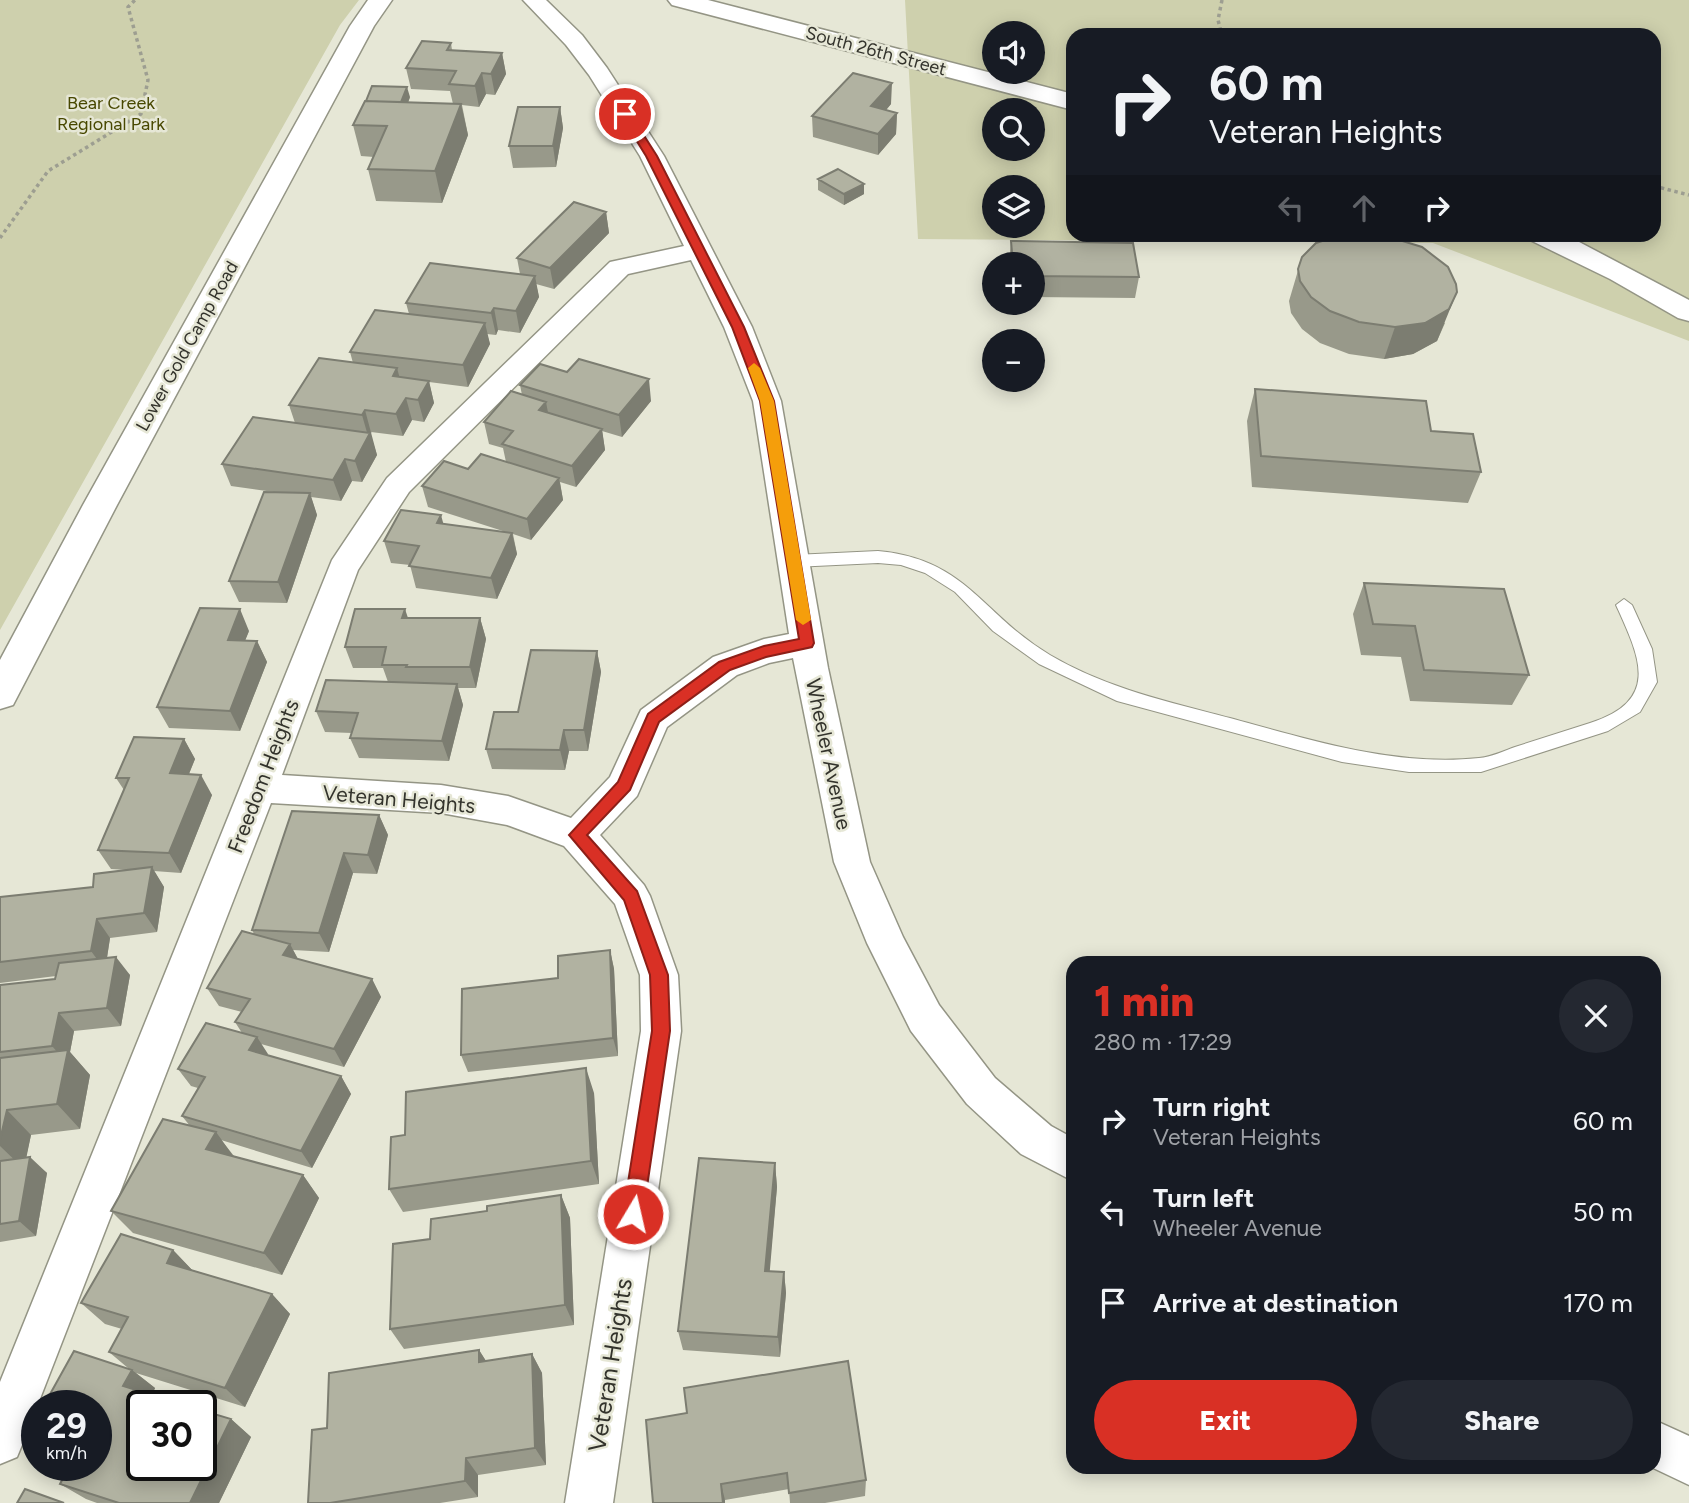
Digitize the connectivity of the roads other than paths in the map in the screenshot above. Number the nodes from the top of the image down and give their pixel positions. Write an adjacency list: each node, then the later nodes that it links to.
1 (380, 0): 11 (street, Lower Gold Camp Road)
2 (534, 0): 6 (street, Wheeler Avenue)
3 (680, 0): 4 (street, South 26th Street)
4 (1066, 100)
5 (1556, 242): 7 (street)
6 (699, 250): 8 (street, Wheeler Avenue); 12 (street, Freedom Heights)
7 (1689, 312)
8 (794, 561): 9 (lane); 10 (street, Wheeler Avenue)
9 (1624, 604)
10 (807, 643): 13 (street); 14 (street, Wheeler Avenue)
11 (0, 695)
12 (259, 788): 13 (street, Veteran Heights); 15 (street, Freedom Heights)
13 (577, 835): 18 (street, Veteran Heights)
14 (1066, 1157)
15 (0, 1440)
16 (1661, 1447): 17 (street)
17 (1689, 1461)
18 (589, 1503)

